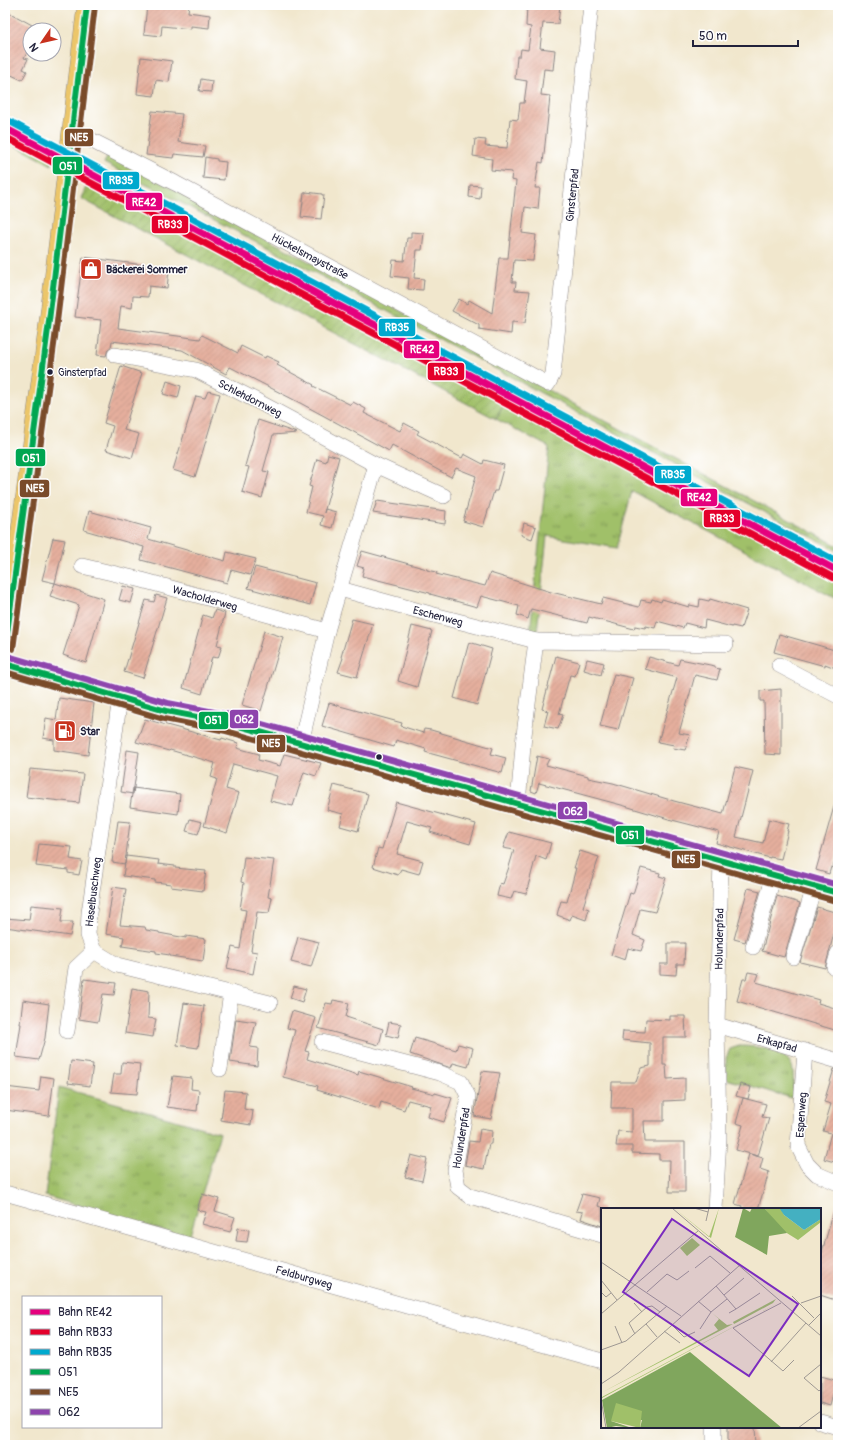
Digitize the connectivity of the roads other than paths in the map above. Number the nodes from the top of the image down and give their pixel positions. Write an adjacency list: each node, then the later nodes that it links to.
1 (87, 5): 3 (main road)
2 (591, 5): 5 (street, Ginsterpfad)
3 (71, 130): 5 (street, Hückelsmaystraße); 13 (main road)
4 (115, 354): 6 (street, Schlehdornweg)
5 (548, 384)
6 (376, 465): 7 (street, Schlehdornweg); 9 (street)
7 (444, 496)
8 (82, 566): 10 (street, Wacholderweg)
9 (340, 589): 10 (street); 11 (street, Eschenweg)
10 (327, 631): 18 (street)
11 (536, 641): 12 (street, Eschenweg); 19 (street)
12 (726, 644)
13 (5, 648)
14 (5, 664): 17 (street)
15 (779, 665): 16 (street)
16 (838, 696)
17 (120, 698): 18 (street); 25 (street, Haselbuschweg)
18 (301, 743): 19 (street)
19 (518, 802): 20 (street)
20 (721, 860): 21 (street); 31 (street, Holunderpfad)
21 (774, 875): 22 (street); 24 (street)
22 (814, 887): 23 (street); 27 (street)
23 (838, 894)
24 (753, 947)
25 (94, 951): 29 (street); 32 (street)
26 (838, 953): 28 (street)
27 (793, 957)
28 (834, 967)
29 (231, 993): 30 (street); 36 (street)
30 (270, 1003)
31 (717, 1025): 34 (street, Erikapfad); 39 (street, Holunderpfad)
32 (67, 1031)
33 (322, 1042): 40 (street, Holunderpfad)
34 (805, 1051): 35 (street, Erikapfad); 37 (street, Espenweg)
35 (838, 1061)
36 (220, 1069)
37 (838, 1183)
38 (5, 1193): 41 (street, Feldburgweg)
39 (715, 1208)
40 (601, 1235)
41 (601, 1361)
42 (821, 1422): 43 (street)
43 (838, 1427)
44 (714, 1428): 45 (street)
45 (714, 1445)

